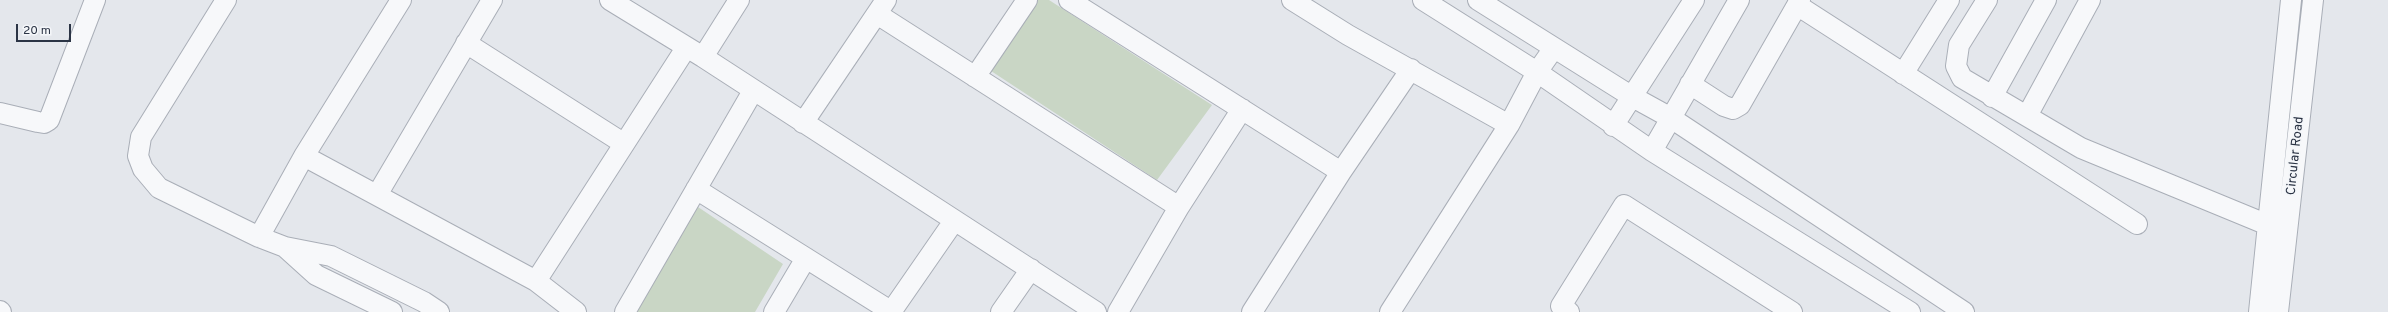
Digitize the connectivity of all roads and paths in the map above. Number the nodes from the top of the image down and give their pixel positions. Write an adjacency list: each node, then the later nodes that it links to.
1 (95, 0): 35 (street)
2 (226, 0): 51 (street)
3 (401, 0): 43 (street)
4 (492, 0): 22 (street)
5 (610, 0): 23 (street)
6 (739, 0): 25 (street)
7 (1028, 0): 29 (street)
8 (1069, 0): 34 (street)
9 (1292, 0): 26 (street)
10 (1423, 0): 27 (street)
11 (1478, 0): 24 (street)
12 (1694, 0): 32 (street)
13 (1739, 0): 30 (street)
14 (1948, 0): 28 (street)
15 (1987, 0): 33 (street)
16 (2046, 0): 33 (street)
17 (2090, 0): 36 (street)
18 (2291, 0): 50 (street, Circular Road)
19 (2313, 0): 72 (street, Circular Road)
20 (1798, 3): 28 (street); 30 (street)
21 (882, 7): 29 (street); 38 (street)
22 (466, 43): 41 (street); 46 (street)
23 (686, 48): 25 (street); 41 (street)
24 (1554, 48): 27 (street); 32 (street)
25 (703, 57): 31 (street)
26 (1411, 69): 39 (street); 44 (street)
27 (1538, 72): 39 (street); 40 (street)
28 (1903, 74): 49 (street)
29 (975, 77): 47 (street)
30 (1690, 84): 37 (street)
31 (753, 91): 38 (street); 45 (street)
32 (1631, 96): 37 (street); 40 (street)
33 (1992, 97): 36 (street)
34 (1242, 109): 44 (street); 47 (street)
35 (0, 113)
36 (2027, 116): 50 (street)
37 (1671, 118): 42 (street); 70 (street)
38 (803, 122): 48 (street)
39 (1509, 125): 67 (street)
40 (1613, 126): 42 (street)
41 (623, 143): 55 (street)
42 (1652, 151): 69 (street)
43 (304, 156): 46 (street); 51 (street)
44 (1341, 172): 66 (street)
45 (696, 189): 53 (street); 60 (street)
46 (377, 195): 55 (street)
47 (1179, 207): 65 (street)
48 (954, 221): 54 (street); 62 (street)
49 (2137, 224)
50 (2268, 225): 71 (street, Circular Road)
51 (259, 237): 52 (street)
52 (285, 247): 56 (street); 58 (street)
53 (806, 258): 61 (street); 62 (street)
54 (1031, 269): 63 (street); 64 (street)
55 (536, 281): 59 (street)
56 (427, 309)
57 (1562, 310): 68 (street)
58 (392, 312)
59 (576, 312)
60 (625, 312)
61 (774, 312)
62 (892, 312)
63 (1001, 312)
64 (1096, 312)
65 (1118, 312)
66 (1252, 312)
67 (1390, 312)
68 (1792, 312)
69 (1910, 312)
70 (1964, 312)
71 (2259, 312)
72 (2281, 312)

